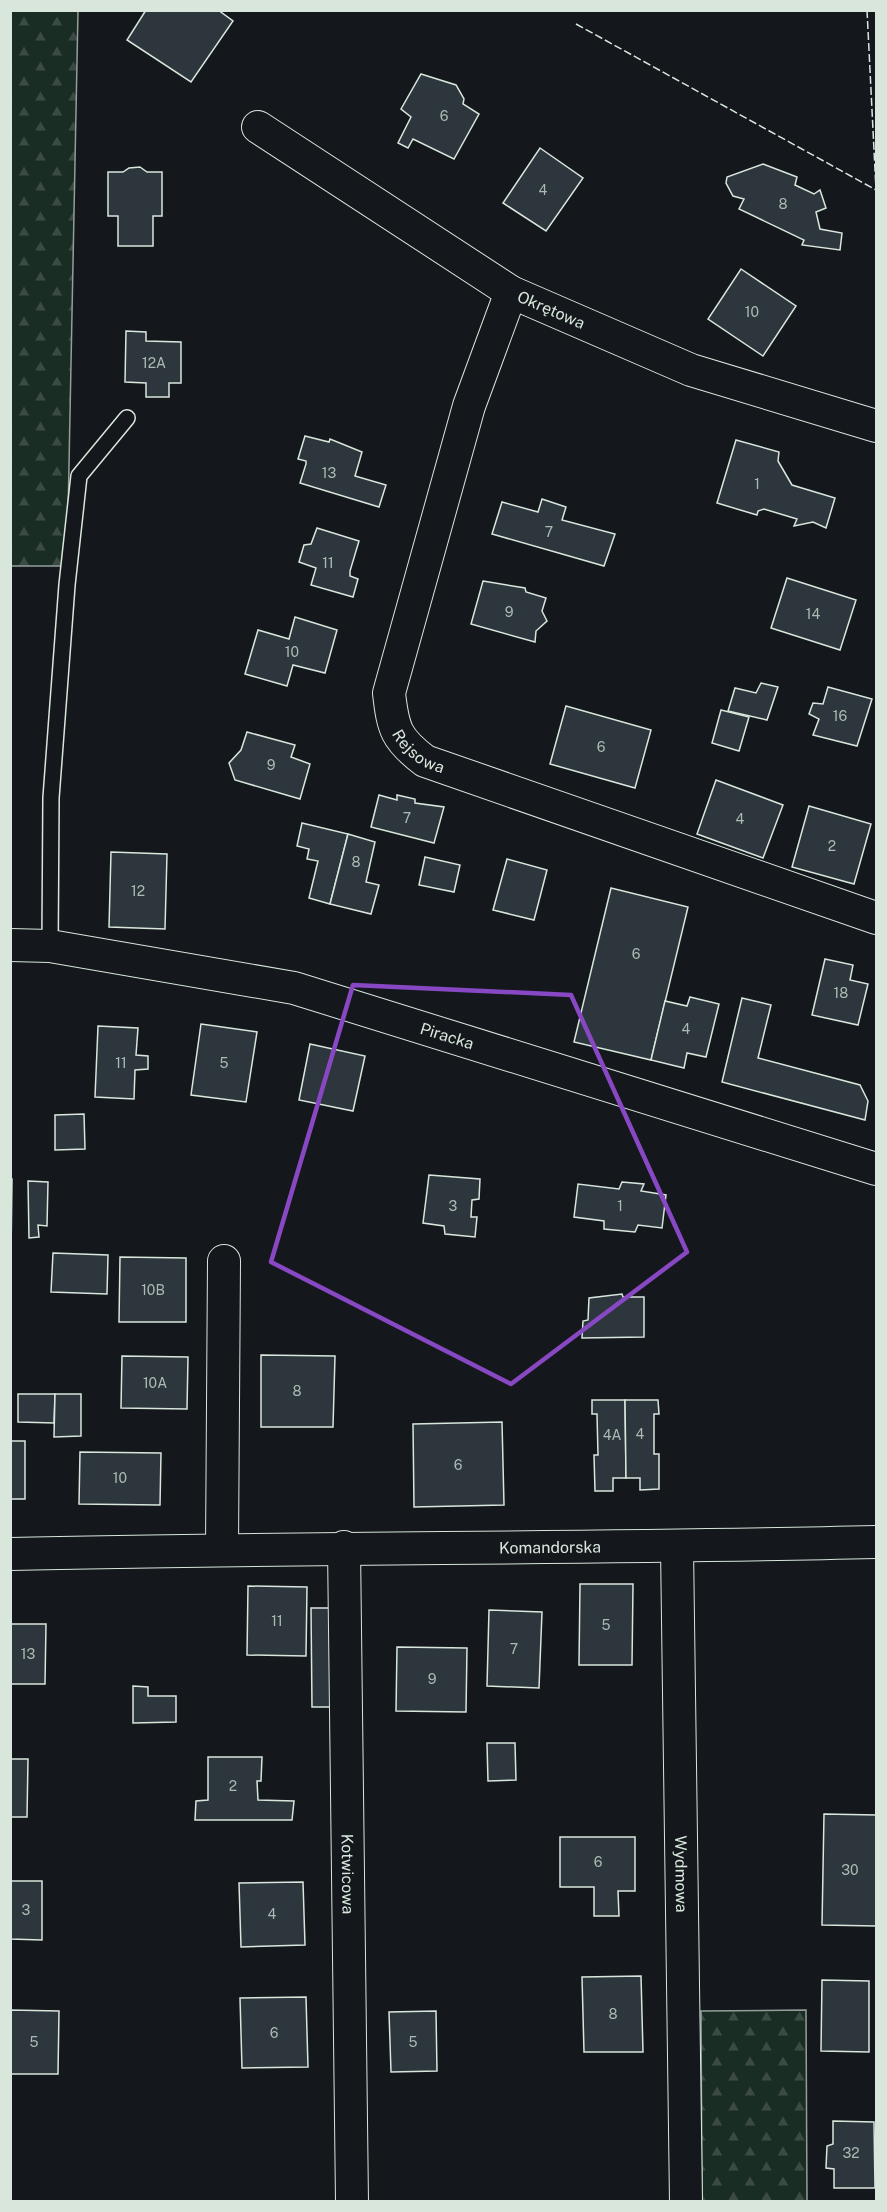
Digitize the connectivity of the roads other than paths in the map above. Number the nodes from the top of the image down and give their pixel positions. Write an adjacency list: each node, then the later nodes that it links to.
1 (258, 127): 2 (street, Okrętowa)
2 (511, 292): 4 (street, Okrętowa); 5 (street, Rejsowa)
3 (127, 418): 7 (lane)
4 (876, 426)
5 (876, 918)
6 (10, 945): 7 (street, Piracka)
7 (50, 946): 8 (street, Piracka)
8 (876, 1169)
9 (224, 1261): 13 (street)
10 (876, 1542): 12 (street, Komandorska)
11 (344, 1547): 12 (street, Komandorska); 13 (street, Komandorska); 15 (street, Kotwicowa)
12 (677, 1547): 16 (street, Wydmowa)
13 (222, 1548): 14 (street, Komandorska)
14 (10, 1554)
15 (352, 2202)
16 (686, 2202)

